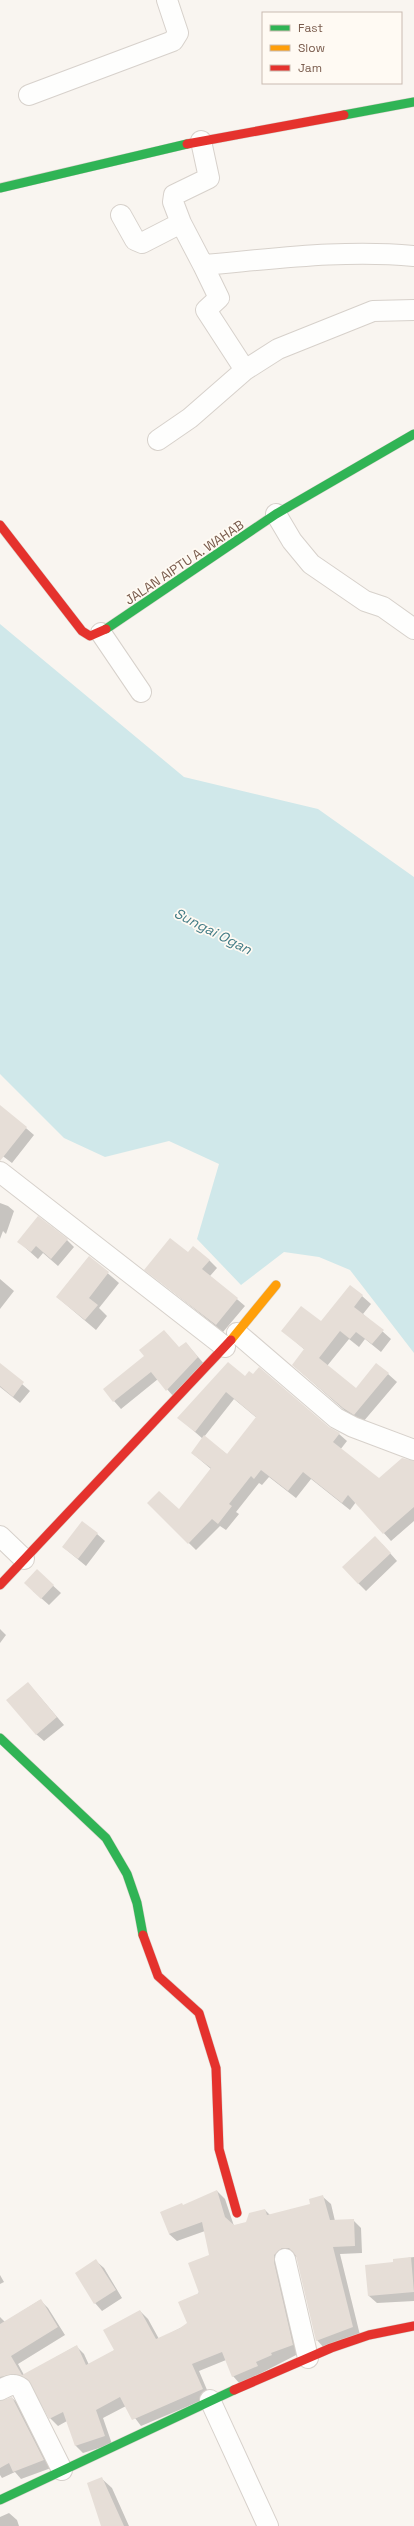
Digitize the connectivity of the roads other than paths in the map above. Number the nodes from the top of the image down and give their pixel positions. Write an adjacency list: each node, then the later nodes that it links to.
1 (167, 0): 2 (street)
2 (29, 95)
3 (414, 102): 4 (street)
4 (201, 141): 5 (street); 7 (street)
5 (0, 188)
6 (121, 215): 7 (street)
7 (181, 223): 9 (street)
8 (414, 256): 9 (street)
9 (203, 265): 11 (street)
10 (414, 310): 11 (street)
11 (245, 370): 13 (street)
12 (414, 434): 14 (street, JALAN AIPTU A. WAHAB)
13 (158, 440)
14 (276, 514): 16 (street); 17 (street, JALAN AIPTU A. WAHAB)
15 (0, 525): 17 (street)
16 (414, 629)
17 (101, 633): 18 (street)
18 (141, 692)
19 (2, 1174): 21 (street)
20 (276, 1285): 21 (street)
21 (231, 1340): 22 (street); 24 (street)
22 (414, 1450)
23 (0, 1536): 24 (street)
24 (24, 1559): 25 (street)
25 (0, 1585)
26 (0, 1738): 27 (street)
27 (237, 2213)
28 (284, 2259): 30 (street)
29 (414, 2326): 30 (street)
30 (308, 2358): 32 (street)
31 (0, 2390): 33 (street)
32 (210, 2400): 33 (street); 35 (street)
33 (62, 2470): 34 (street)
34 (0, 2500)
35 (268, 2526)

